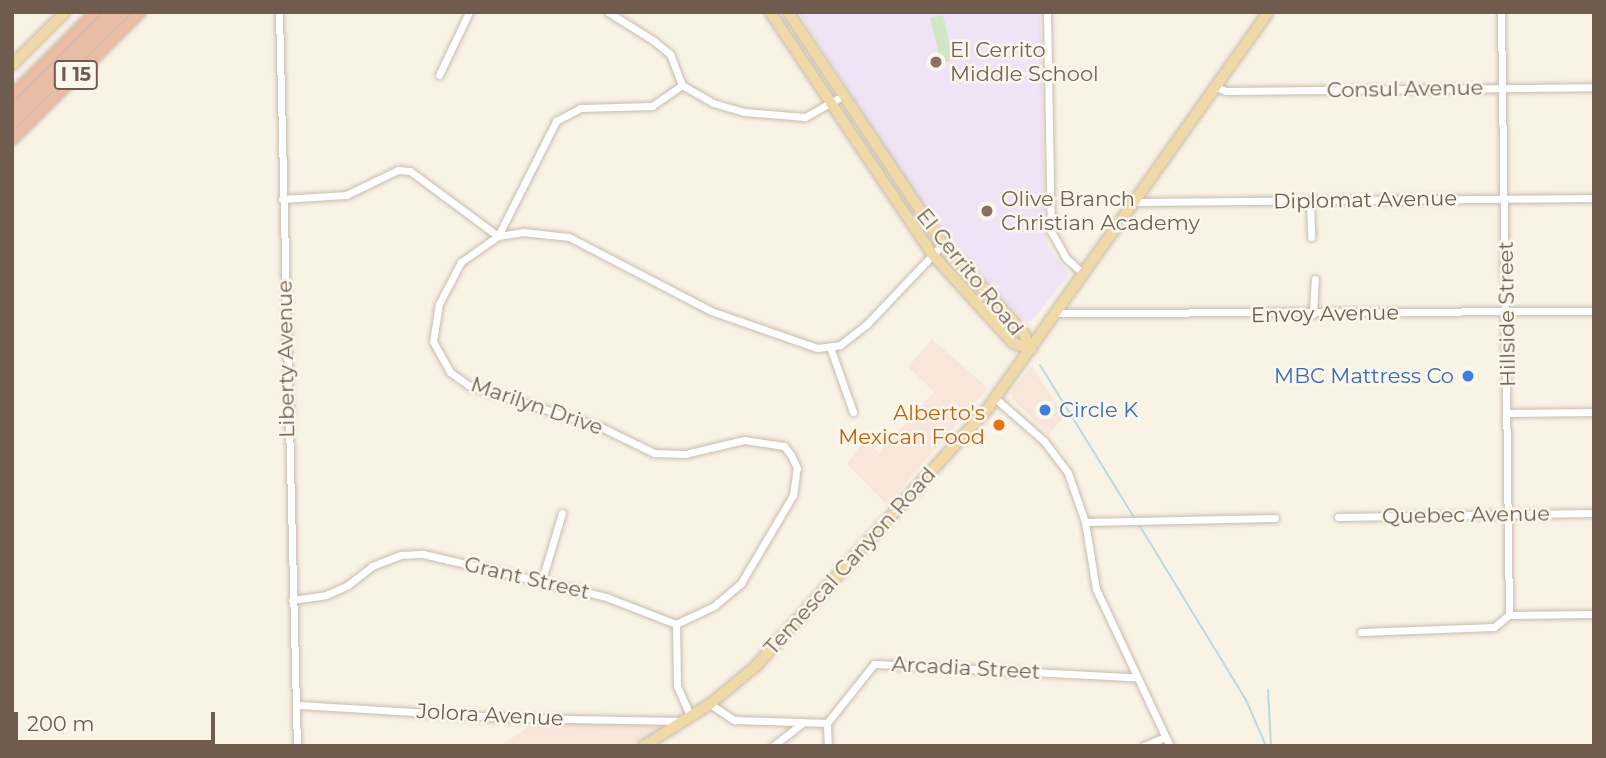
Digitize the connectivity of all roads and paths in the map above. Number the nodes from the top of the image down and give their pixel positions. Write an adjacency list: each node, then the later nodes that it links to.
1 (65, 12): 14 (main road)
2 (95, 12): 20 (highway, I 15)
3 (111, 12): 23 (highway)
4 (125, 12): 24 (highway)
5 (141, 12): 25 (highway, I 15)
6 (279, 12): 27 (street, Liberty Avenue)
7 (469, 12): 15 (street)
8 (608, 12): 16 (street)
9 (770, 12): 22 (main road, El Cerrito Road)
10 (788, 12): 21 (main road, El Cerrito Road)
11 (1047, 12): 35 (street)
12 (1268, 12): 17 (main road, Temescal Canyon Road)
13 (1501, 12): 19 (street, Hillside Street)
14 (12, 65)
15 (439, 75)
16 (682, 85): 22 (street); 31 (street)
17 (1216, 87): 19 (street, Consul Avenue); 30 (main road, Temescal Canyon Road)
18 (1594, 87): 19 (street, Consul Avenue)
19 (1503, 88): 28 (street, Hillside Street)
20 (12, 95)
21 (841, 97): 22 (street); 33 (main road, El Cerrito Road)
22 (830, 104): 34 (main road, El Cerrito Road)
23 (12, 111)
24 (12, 125)
25 (12, 140)
26 (1594, 198): 28 (street, Diplomat Avenue)
27 (282, 199): 31 (street); 54 (street, Liberty Avenue)
28 (1505, 199): 29 (street, Diplomat Avenue); 37 (street, Hillside Street)
29 (1311, 201): 30 (street, Diplomat Avenue); 32 (street)
30 (1136, 202): 35 (main road, Temescal Canyon Road)
31 (498, 236): 41 (street); 57 (street, Marilyn Drive)
32 (1311, 237)
33 (943, 244): 34 (street); 42 (main road, El Cerrito Road)
34 (932, 254): 41 (street); 42 (main road, El Cerrito Road)
35 (1084, 274): 39 (main road, Temescal Canyon Road)
36 (1314, 279): 40 (street)
37 (1504, 311): 38 (street, Envoy Avenue); 40 (street, Envoy Avenue); 46 (street, Hillside Street)
38 (1594, 311)
39 (1056, 313): 40 (street, Envoy Avenue); 42 (main road, Temescal Canyon Road)
40 (1313, 314)
41 (830, 347): 44 (street)
42 (1031, 349): 43 (main road, Temescal Canyon Road)
43 (996, 398): 52 (street); 60 (main road, Temescal Canyon Road)
44 (853, 412)
45 (1594, 412): 46 (street)
46 (1509, 413): 49 (street, Hillside Street)
47 (562, 513): 53 (street)
48 (1594, 513): 49 (street, Quebec Avenue)
49 (1508, 514): 50 (street, Quebec Avenue); 56 (street, Hillside Street)
50 (1338, 517)
51 (1275, 519): 52 (street)
52 (1085, 522): 59 (street)
53 (542, 580): 54 (street, Grant Street); 57 (street, Grant Street)
54 (292, 600): 61 (street, Liberty Avenue)
55 (1594, 614): 56 (street)
56 (1509, 615): 58 (street)
57 (676, 624): 62 (street)
58 (1361, 632)
59 (1135, 677): 64 (street, Arcadia Street); 65 (street)
60 (710, 704): 62 (main road, Temescal Canyon Road); 63 (street)
61 (299, 705): 62 (street, Jolora Avenue); 66 (street, Liberty Avenue)
62 (685, 718): 67 (main road, Temescal Canyon Road)
63 (802, 723): 64 (street); 68 (street)
64 (827, 723): 69 (street)
65 (1163, 738): 70 (street); 71 (street)
66 (297, 746)
67 (644, 746)
68 (773, 746)
69 (828, 746)
70 (1144, 746)
71 (1170, 746)

